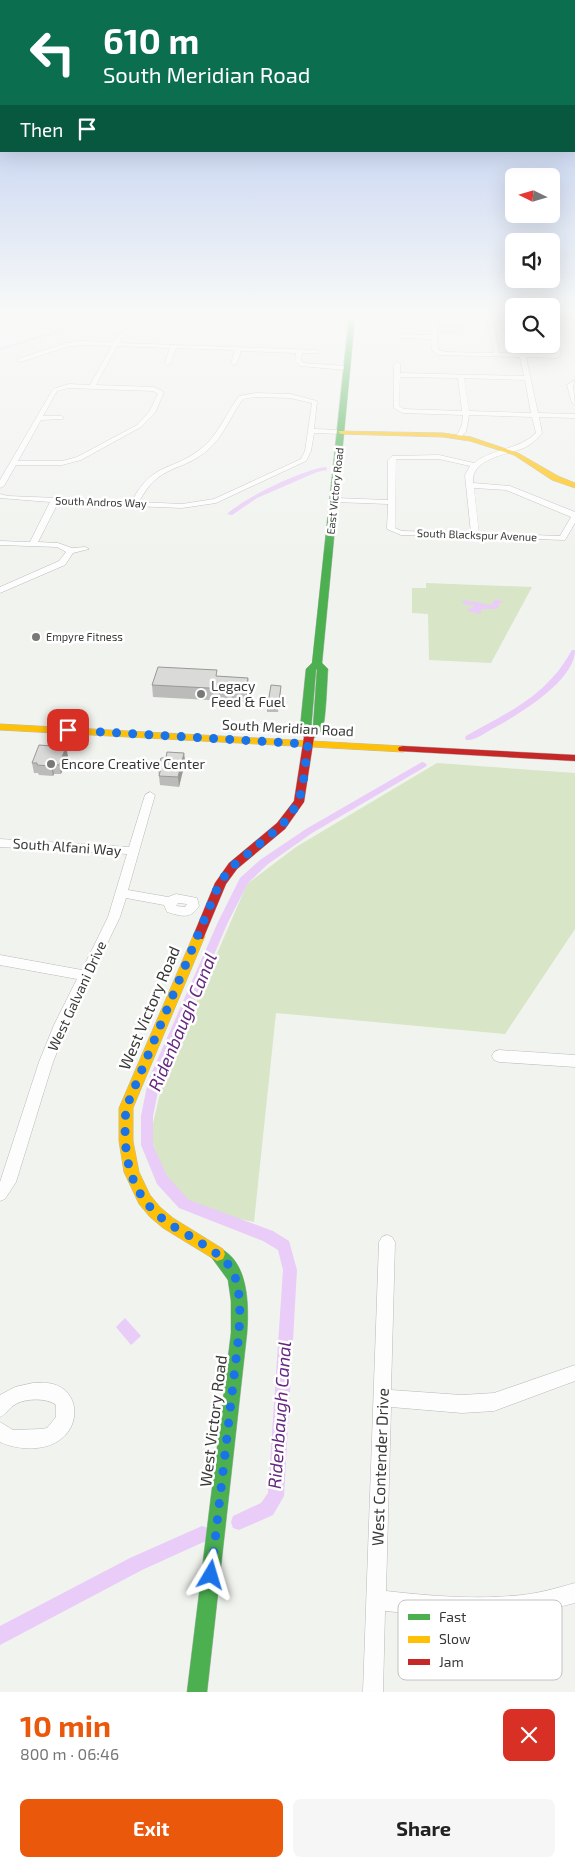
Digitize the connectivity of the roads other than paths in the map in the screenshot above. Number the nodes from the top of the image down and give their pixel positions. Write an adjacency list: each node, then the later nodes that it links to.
1 (51, 397): 12 (street)
2 (160, 397): 18 (street)
3 (242, 397): 28 (street, South Andros Way)
4 (269, 397): 14 (street, South Andros Way)
5 (344, 397): 15 (main road, East Victory Road)
6 (396, 397): 9 (street)
7 (464, 397): 9 (street)
8 (532, 397): 10 (street)
9 (465, 413): 10 (street); 16 (street)
10 (535, 415): 11 (street); 17 (street)
11 (575, 416)
12 (40, 418): 13 (street); 18 (street)
13 (61, 418)
14 (312, 429): 15 (street); 28 (street, South Andros Way)
15 (341, 430): 16 (main road); 25 (main road, East Victory Road)
16 (461, 435): 17 (main road)
17 (513, 449): 19 (street); 20 (main road); 23 (main road)
18 (14, 463): 22 (street)
19 (474, 465): 21 (street); 27 (street)
20 (575, 479)
21 (470, 485): 29 (street); 30 (street)
22 (0, 486)
23 (575, 486)
24 (0, 496): 26 (street, South Andros Way)
25 (335, 498): 27 (street); 37 (main road, East Victory Road)
26 (55, 500): 28 (street, South Andros Way); 32 (street)
27 (391, 500): 30 (street, South Blackspur Avenue)
28 (135, 503)
29 (575, 515): 30 (street, South Blackspur Avenue)
30 (475, 535)
31 (0, 543): 32 (street)
32 (33, 544): 34 (street)
33 (85, 549): 34 (street)
34 (70, 551): 35 (street)
35 (0, 590)
36 (0, 727): 37 (main road, South Meridian Road)
37 (308, 740): 38 (main road, South Meridian Road); 43 (main road, West Victory Road)
38 (575, 758)
39 (150, 795): 41 (street, West Galvani Drive)
40 (0, 843): 41 (street, South Alfani Way)
41 (133, 851): 42 (street, West Galvani Drive)
42 (122, 893): 43 (street); 45 (street, West Galvani Drive)
43 (208, 909): 58 (main road, West Victory Road)
44 (0, 960): 45 (street)
45 (86, 976): 48 (street, West Galvani Drive)
46 (499, 1056): 47 (street)
47 (575, 1061)
48 (0, 1194)
49 (387, 1242): 51 (street, West Contender Drive)
50 (575, 1373): 51 (street)
51 (382, 1398): 55 (street, West Contender Drive)
52 (0, 1408): 53 (street)
53 (0, 1431)
54 (575, 1593): 56 (street)
55 (376, 1600): 57 (street); 59 (street, West Contender Drive)
56 (545, 1600)
57 (398, 1602)
58 (197, 1692)
59 (373, 1692)

